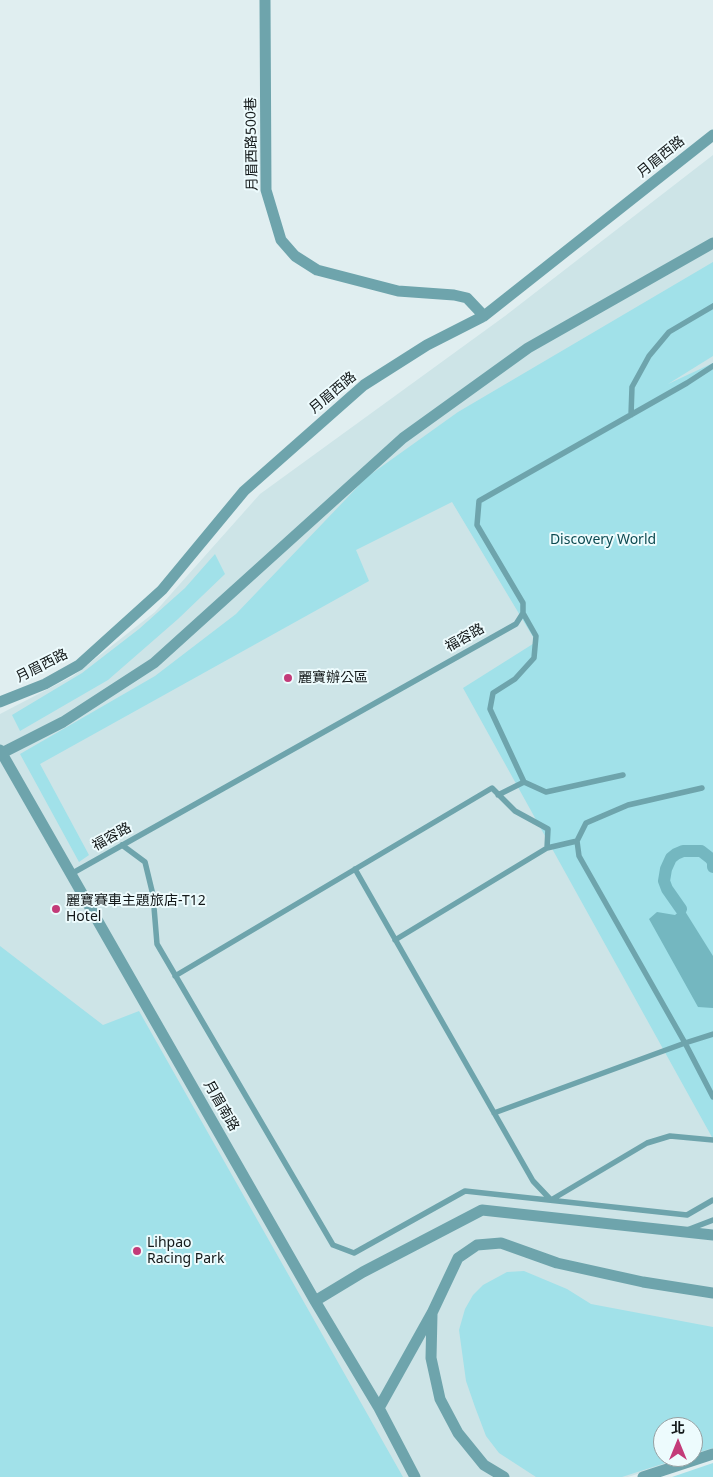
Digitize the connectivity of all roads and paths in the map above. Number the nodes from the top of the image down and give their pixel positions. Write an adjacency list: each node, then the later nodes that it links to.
1 (264, 0): 5 (street, 月眉西路500巷)
2 (713, 135): 5 (street, 月眉西路)
3 (713, 243): 10 (street)
4 (713, 306): 7 (lane)
5 (484, 316): 9 (street, 月眉西路)
6 (713, 366): 7 (lane)
7 (631, 415): 8 (lane)
8 (523, 613): 12 (lane); 16 (lane, 福容路)
9 (0, 702)
10 (1, 752): 19 (street, 月眉南路)
11 (623, 775): 12 (lane)
12 (524, 782): 14 (lane)
13 (702, 788): 15 (lane)
14 (498, 795): 17 (lane); 18 (lane)
15 (577, 841): 17 (lane); 23 (lane)
16 (122, 845): 19 (lane, 福容路); 21 (lane)
17 (547, 848): 20 (lane)
18 (354, 869): 20 (lane); 21 (lane)
19 (71, 874): 33 (street, 月眉南路)
20 (395, 940): 25 (lane)
21 (175, 976): 27 (lane)
22 (713, 1034): 23 (lane)
23 (685, 1043): 24 (lane); 25 (lane)
24 (713, 1097)
25 (494, 1113): 27 (lane)
26 (713, 1140): 27 (lane)
27 (551, 1200): 28 (lane)
28 (713, 1200)
29 (713, 1220): 30 (lane)
30 (681, 1232): 31 (street); 33 (street)
31 (713, 1235)
32 (713, 1294): 34 (street)
33 (315, 1301): 35 (street, 月眉南路)
34 (432, 1313): 35 (street); 38 (street)
35 (379, 1408): 37 (street, 月眉南路)
36 (713, 1454): 39 (street)
37 (415, 1477)
38 (504, 1477)
39 (643, 1477)

